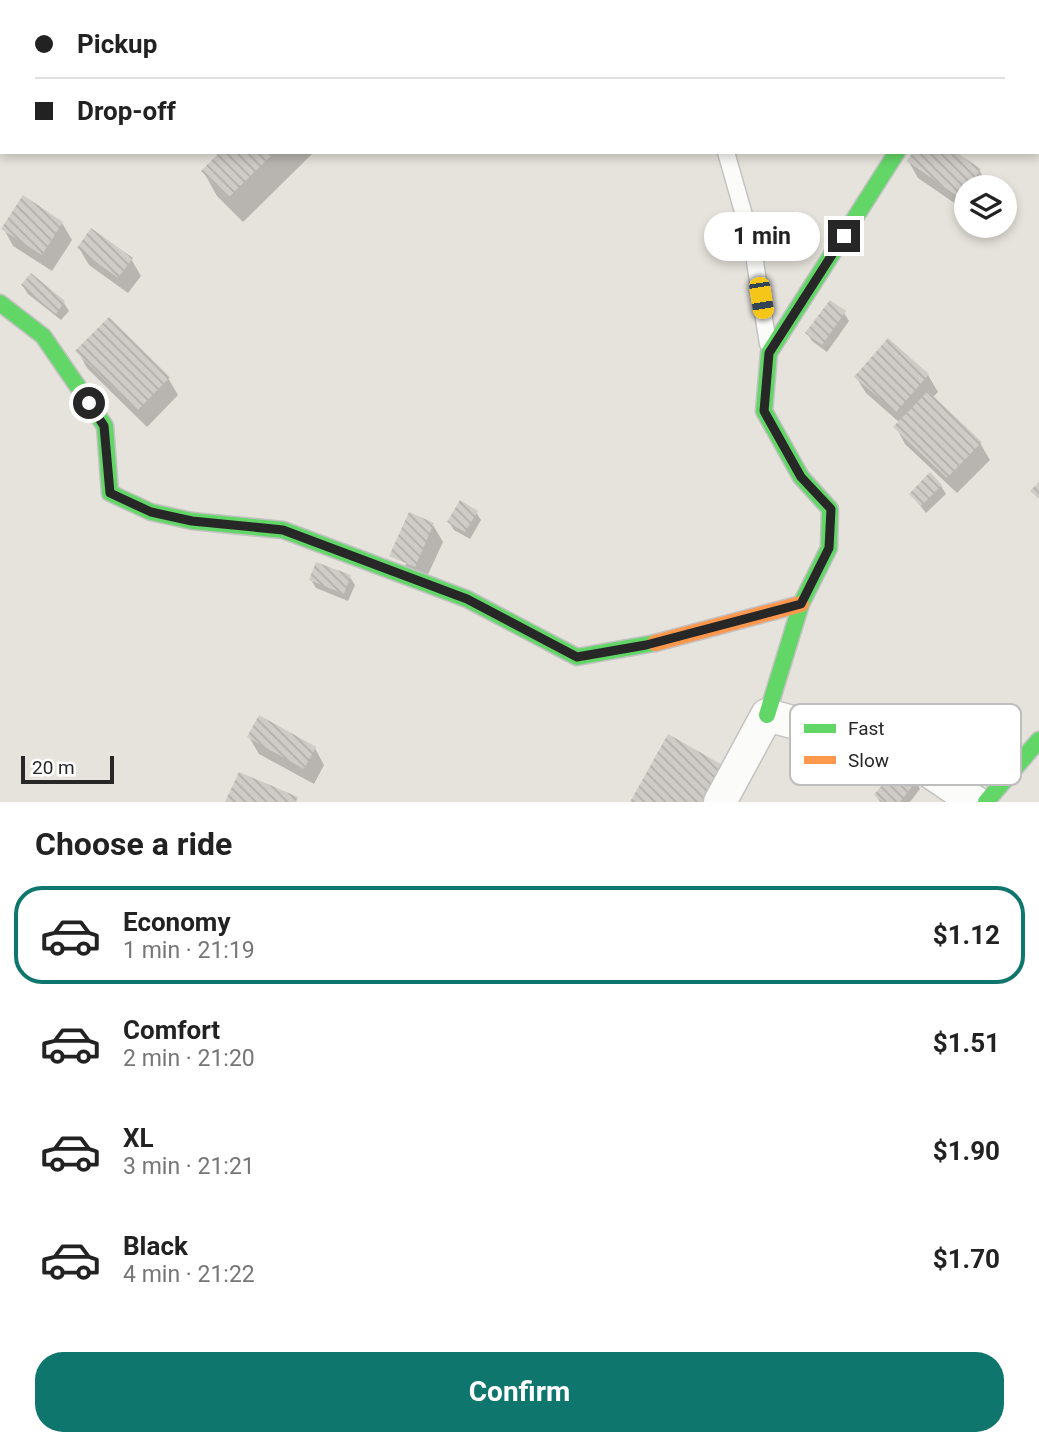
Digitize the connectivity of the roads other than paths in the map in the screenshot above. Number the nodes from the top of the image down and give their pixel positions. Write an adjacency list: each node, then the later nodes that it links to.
1 (727, 154): 4 (lane)
2 (896, 154): 4 (street)
3 (0, 303): 5 (street)
4 (769, 353): 5 (street)
5 (801, 604): 6 (street)
6 (766, 715): 7 (street); 12 (street)
7 (790, 722)
8 (1039, 740): 9 (street)
9 (1021, 761)
10 (950, 785): 13 (street)
11 (1001, 785): 14 (street)
12 (720, 802)
13 (975, 802)
14 (986, 802)

